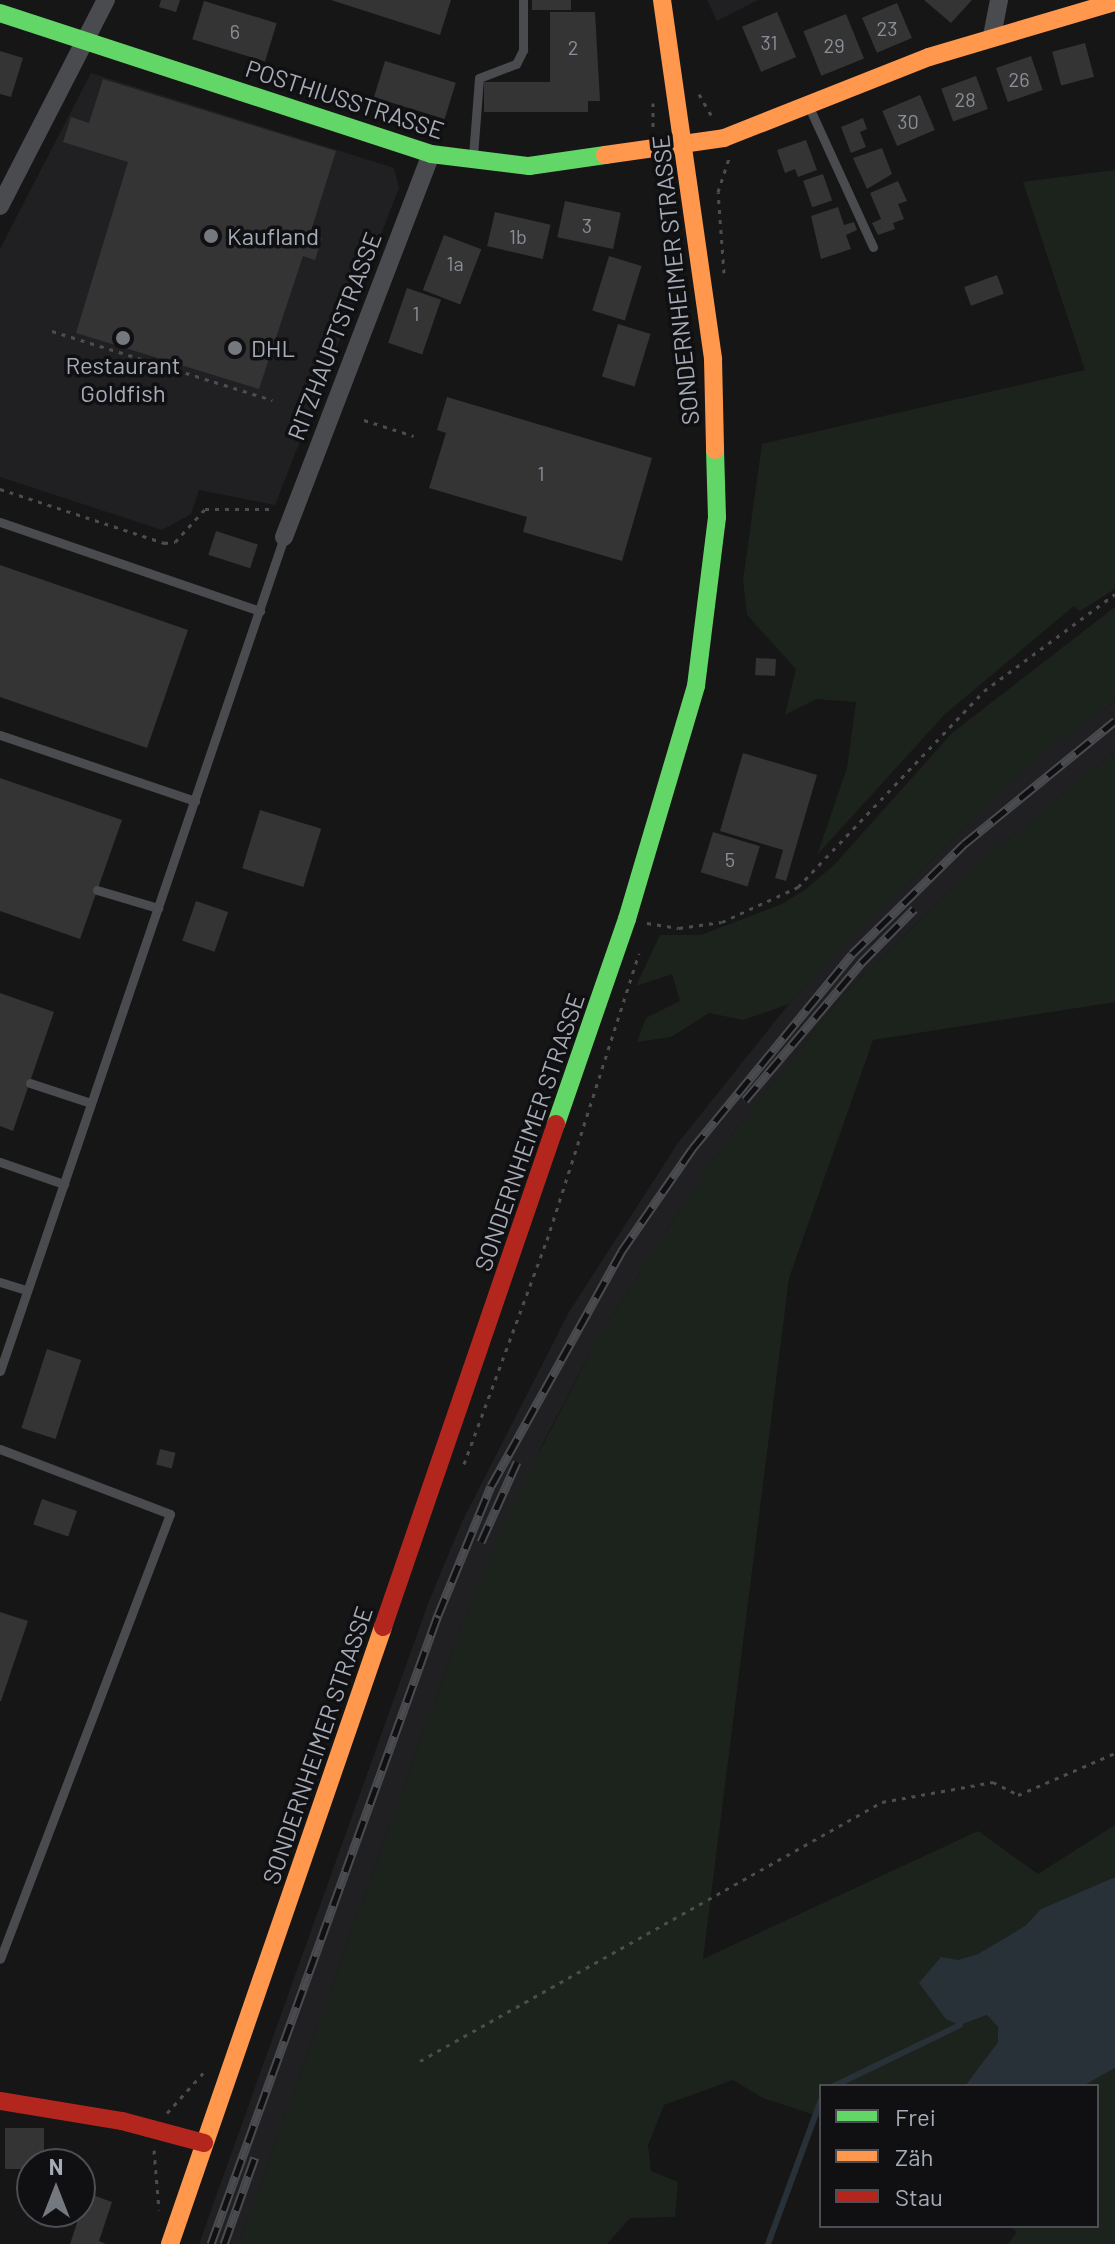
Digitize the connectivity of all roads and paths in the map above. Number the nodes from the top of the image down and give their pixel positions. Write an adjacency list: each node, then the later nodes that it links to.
1 (106, 0): 8 (street)
2 (523, 0): 14 (lane)
3 (662, 0): 11 (main road, SONDERNHEIMER STRASSE)
4 (999, 0): 7 (street)
5 (1115, 2): 7 (main road, POSTHIUSSTRASSE)
6 (0, 13): 8 (main road, POSTHIUSSTRASSE)
7 (992, 36): 10 (main road, POSTHIUSSTRASSE)
8 (84, 40): 13 (main road, POSTHIUSSTRASSE); 16 (street)
9 (654, 89): 12 (path)
10 (809, 107): 11 (main road, POSTHIUSSTRASSE); 17 (lane)
11 (685, 144): 12 (main road, POSTHIUSSTRASSE); 47 (main road, SONDERNHEIMER STRASSE)
12 (652, 150): 14 (main road, POSTHIUSSTRASSE); 15 (path)
13 (431, 154): 14 (main road, POSTHIUSSTRASSE); 23 (street, RITZHAUPTSTRASSE)
14 (472, 159)
15 (671, 190)
16 (0, 206)
17 (873, 247)
18 (52, 331): 19 (path)
19 (272, 400)
20 (364, 420): 21 (path)
21 (414, 436)
22 (0, 489): 23 (path)
23 (294, 510): 25 (street, RITZHAUPTSTRASSE)
24 (0, 522): 27 (lane)
25 (284, 537): 27 (lane)
26 (1115, 594): 32 (path)
27 (260, 611): 29 (lane)
28 (0, 735): 29 (lane)
29 (195, 801): 31 (lane)
30 (97, 890): 31 (lane)
31 (158, 908): 34 (lane)
32 (643, 922)
33 (30, 1083): 34 (lane)
34 (91, 1103): 36 (lane)
35 (0, 1162): 36 (lane)
36 (64, 1184): 38 (lane)
37 (0, 1282): 38 (lane)
38 (27, 1290): 39 (lane)
39 (0, 1371)
40 (0, 1449): 42 (lane)
41 (1115, 1753): 43 (path)
42 (0, 1959)
43 (420, 2061)
44 (206, 2070): 46 (path)
45 (0, 2101): 46 (main road)
46 (160, 2131): 47 (main road); 48 (path)
47 (204, 2143): 49 (main road, SONDERNHEIMER STRASSE)
48 (155, 2221)
49 (170, 2244)

